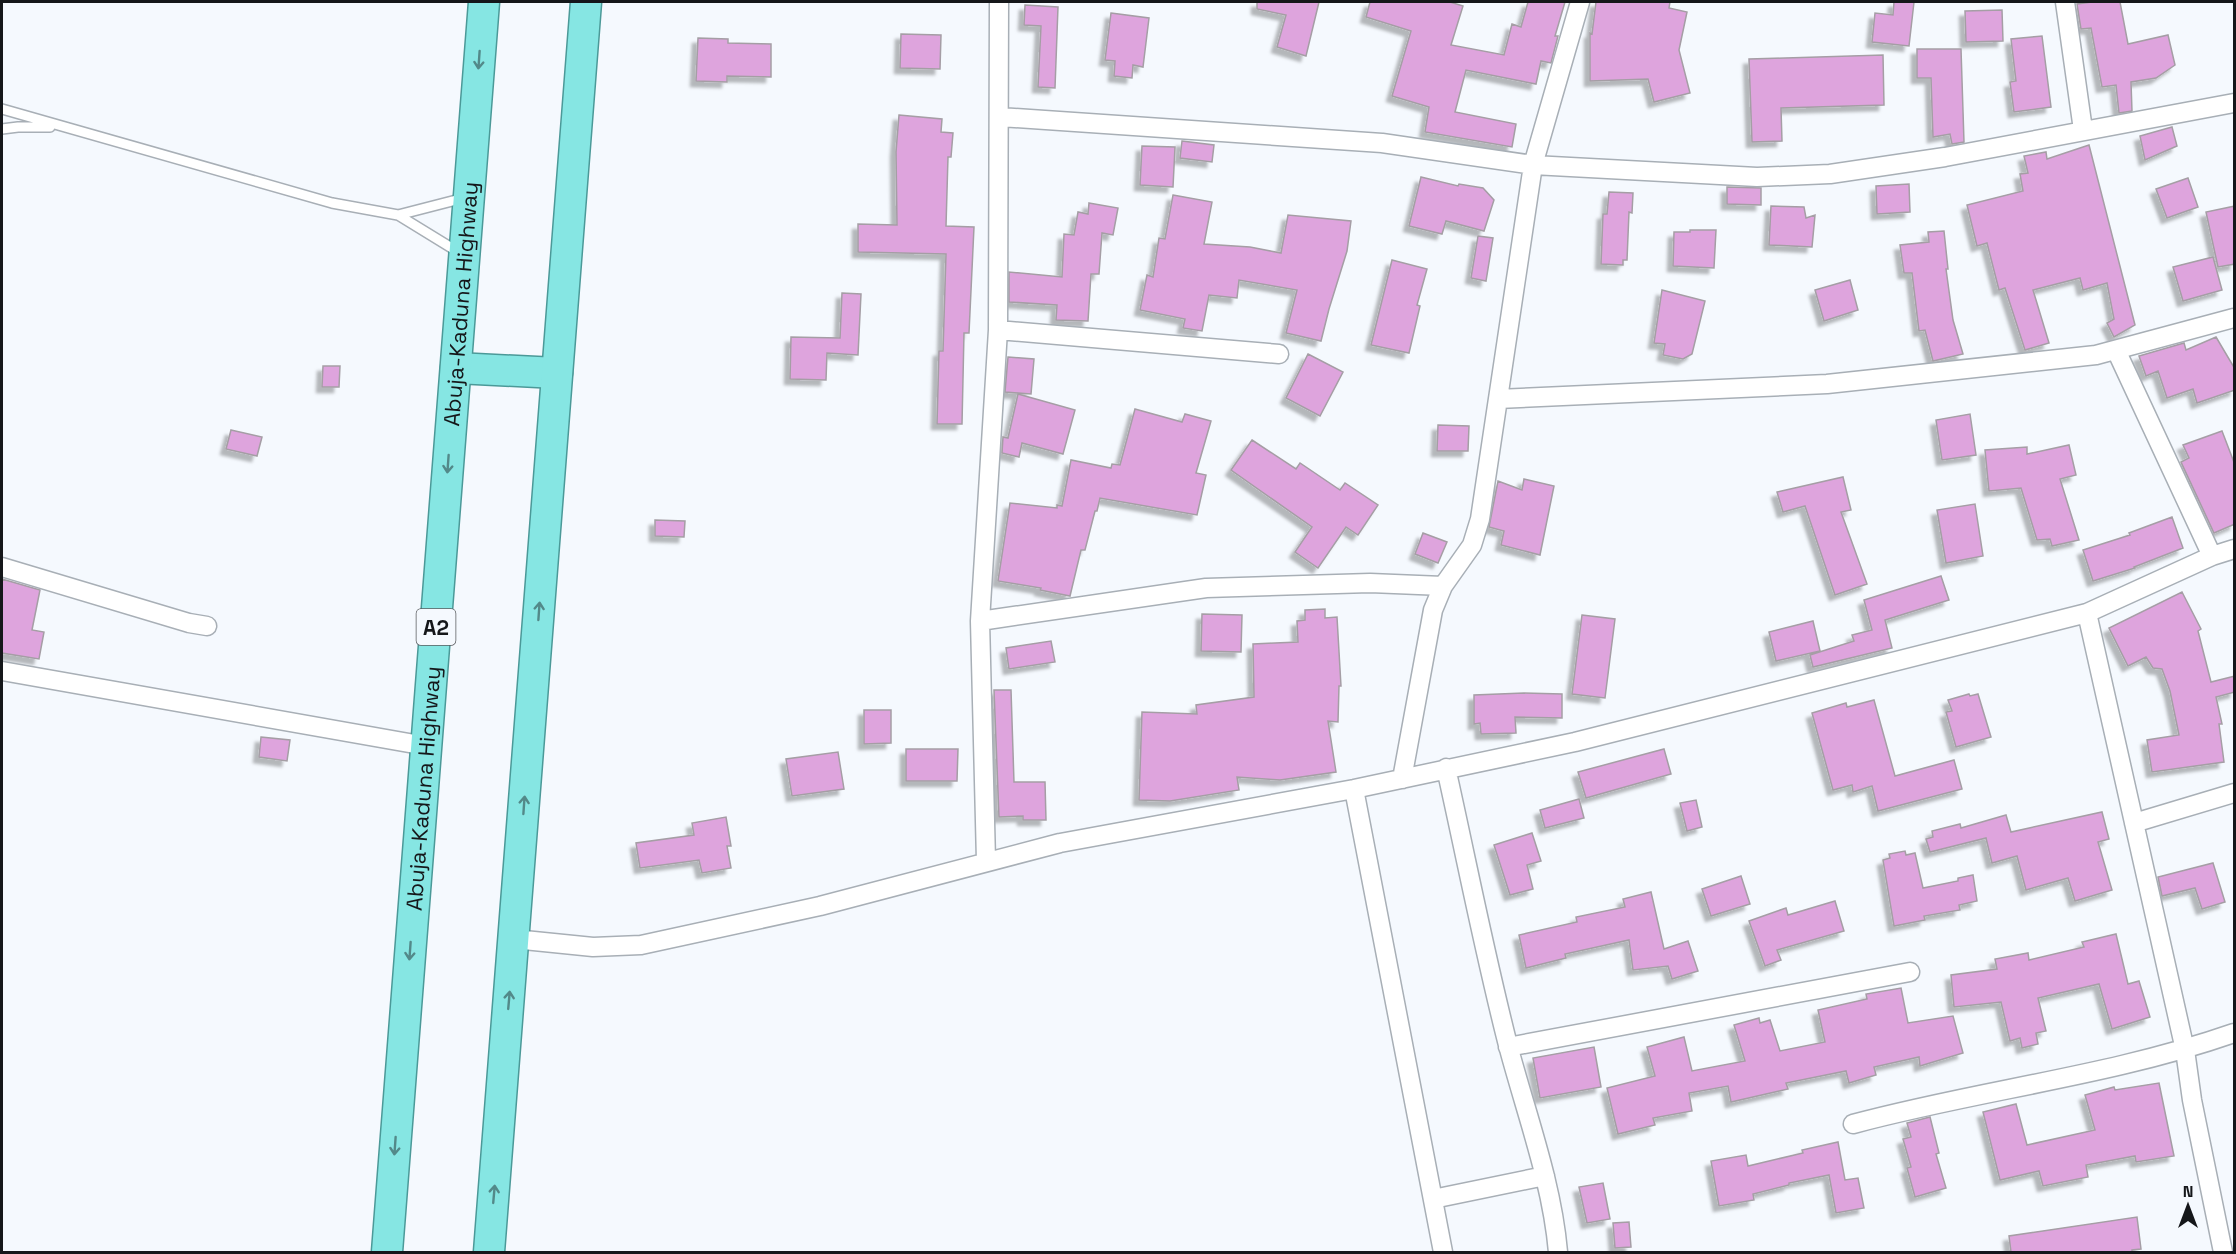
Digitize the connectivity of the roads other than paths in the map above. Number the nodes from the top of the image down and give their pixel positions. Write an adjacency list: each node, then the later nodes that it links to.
1 (484, 2): 13 (highway, Abuja-Kaduna Highway / A2, one-way to 13)
2 (586, 2): 21 (highway)
3 (999, 2): 8 (street)
4 (1580, 2): 12 (street)
5 (2065, 2): 11 (street)
6 (2235, 103): 11 (street)
7 (2, 110): 9 (lane)
8 (1000, 117): 12 (street); 17 (street)
9 (63, 127): 10 (lane); 14 (lane)
10 (2, 129)
11 (2083, 130): 12 (street)
12 (1533, 165): 22 (street)
13 (469, 197): 14 (lane); 15 (highway, Abuja-Kaduna Highway / A2)
14 (398, 215): 15 (lane)
15 (464, 256): 20 (highway, Abuja-Kaduna Highway / A2)
16 (2235, 318): 18 (street)
17 (998, 330): 19 (street); 28 (street)
18 (2116, 350): 22 (street); 24 (street)
19 (1278, 354)
20 (456, 368): 21 (highway); 31 (highway, Abuja-Kaduna Highway / A2, one-way to 31)
21 (557, 373): 38 (highway, one-way to 21)
22 (1498, 399): 26 (street)
23 (2235, 549): 24 (street)
24 (2212, 556): 27 (street)
25 (2, 567): 29 (street)
26 (1443, 586): 28 (street); 33 (street)
27 (2087, 613): 32 (street); 36 (street)
28 (980, 621): 37 (street)
29 (207, 626)
30 (2, 671): 31 (street)
31 (426, 746): 46 (highway, Abuja-Kaduna Highway / A2, one-way to 46)
32 (1446, 768): 33 (street); 41 (street)
33 (1402, 779): 34 (street)
34 (1354, 789): 37 (street); 45 (street)
35 (2235, 793): 36 (street)
36 (2134, 823): 42 (street)
37 (986, 861): 38 (street)
38 (514, 939): 47 (highway, one-way to 38)
39 (1910, 972): 41 (street)
40 (2235, 1033): 42 (street)
41 (1508, 1047): 44 (street)
42 (2185, 1050): 43 (street); 50 (street)
43 (1853, 1124)
44 (1545, 1176): 45 (street); 49 (street)
45 (1433, 1200): 48 (street)
46 (387, 1252)
47 (489, 1252)
48 (1443, 1252)
49 (1558, 1252)
50 (2223, 1252)

